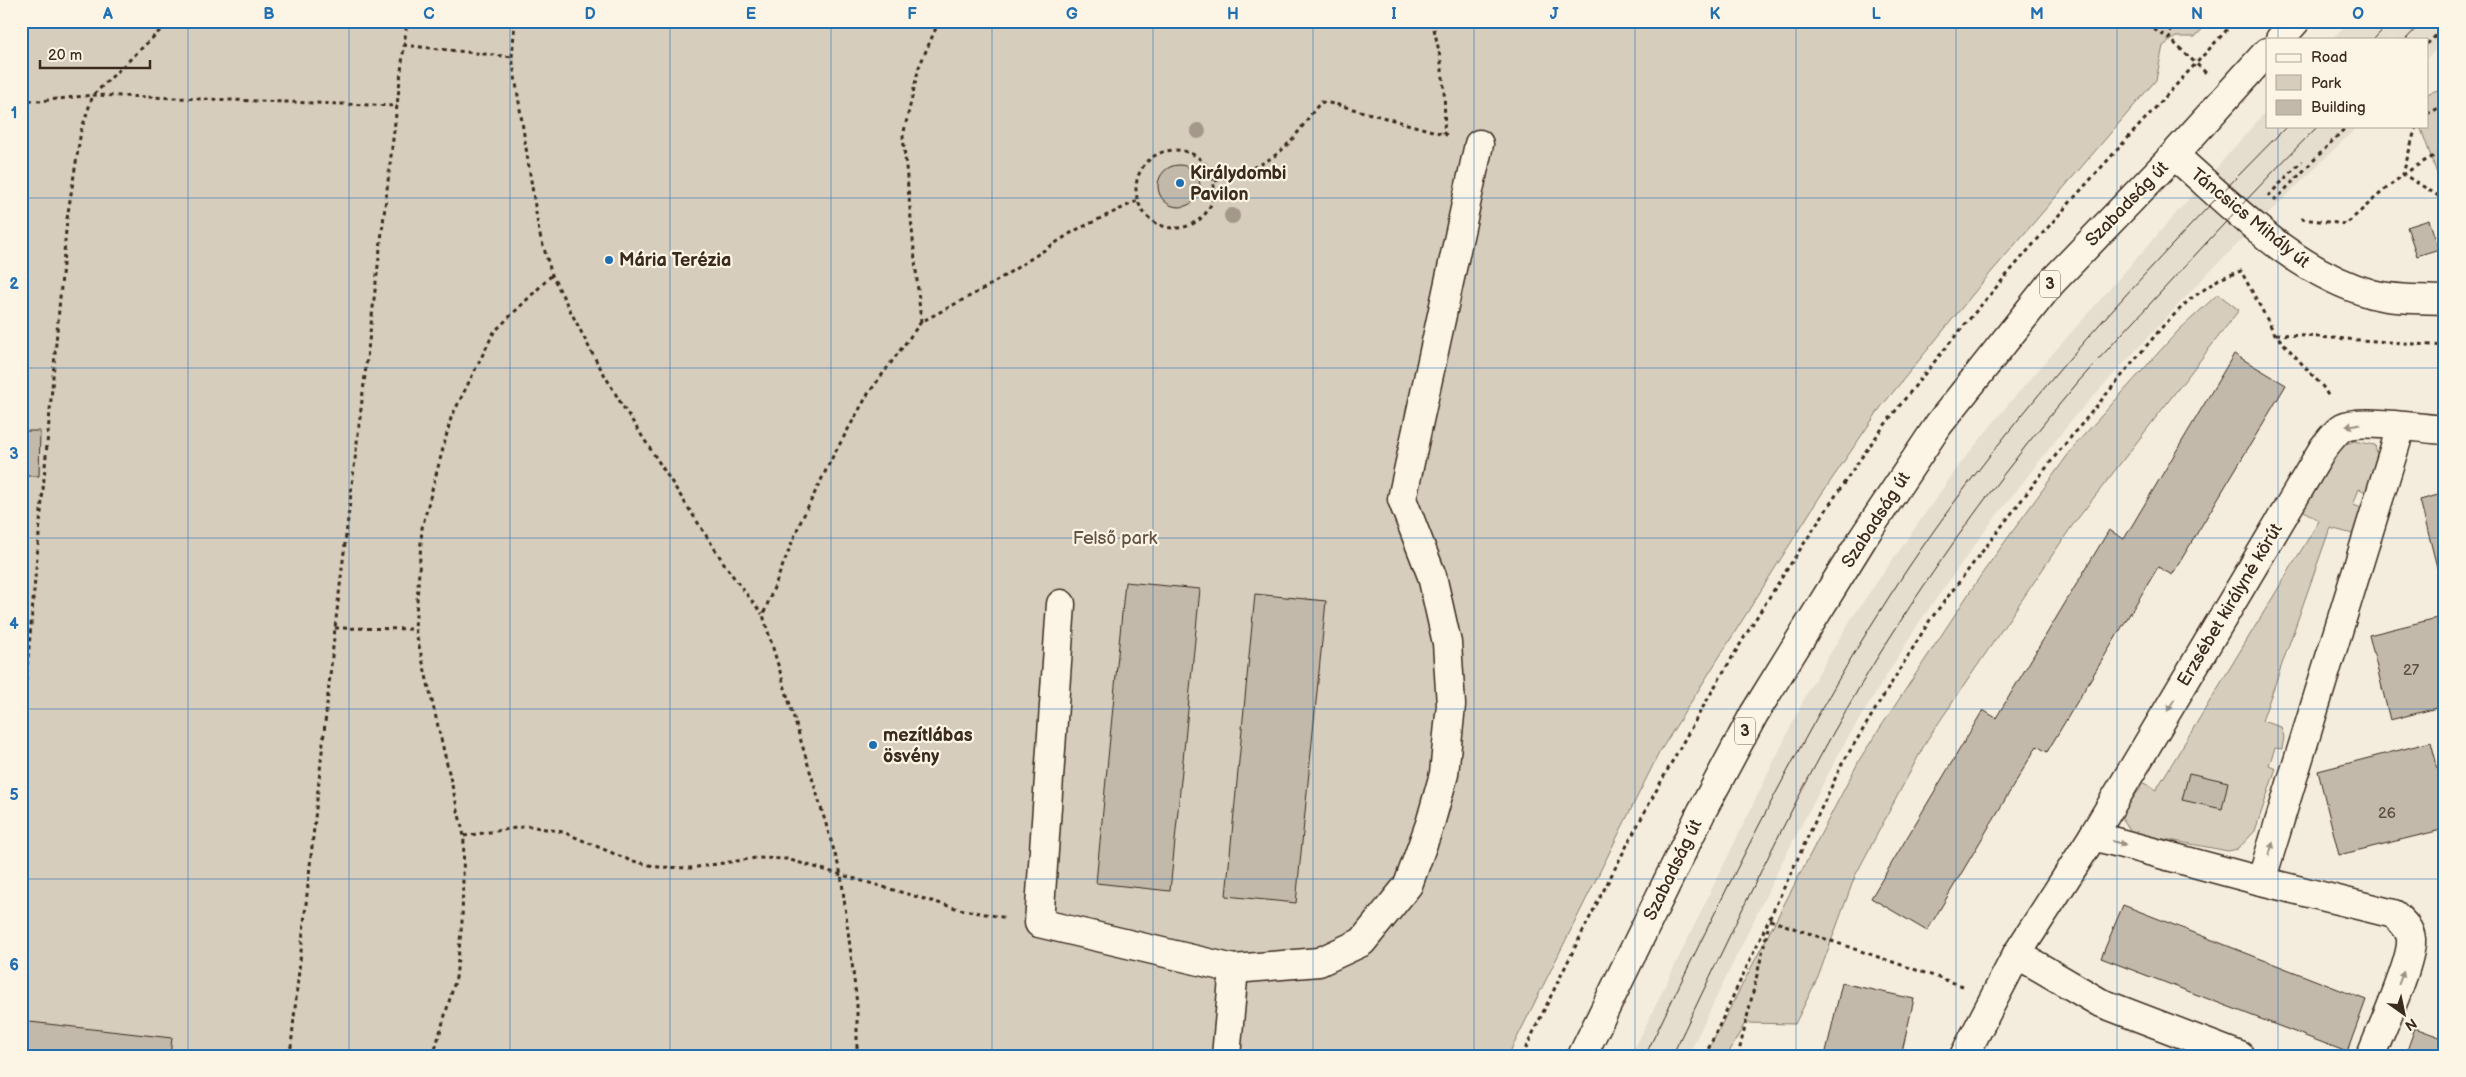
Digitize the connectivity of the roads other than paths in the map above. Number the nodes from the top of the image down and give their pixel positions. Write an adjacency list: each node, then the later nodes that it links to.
1 (2296, 21): 2 (street)
2 (2281, 38)
3 (2266, 53): 5 (street, Szabadság út / 3)
4 (1479, 144): 13 (street)
5 (2174, 155): 6 (street, Táncsics Mihály út); 15 (street, Szabadság út / 3)
6 (2445, 300)
7 (2401, 427): 8 (street); 10 (street, Erzsébet királyné körút, one-way to 10); 11 (street, one-way to 7)
8 (2445, 430)
9 (1061, 604): 13 (street)
10 (2093, 836): 11 (street, one-way to 11); 12 (street, Erzsébet királyné körút)
11 (2261, 881): 18 (street, one-way to 11)
12 (2017, 954): 16 (street, Erzsébet királyné körút); 17 (street)
13 (1234, 969): 14 (street)
14 (1226, 1056)
15 (1582, 1056)
16 (1964, 1056)
17 (2240, 1056)
18 (2371, 1056)

